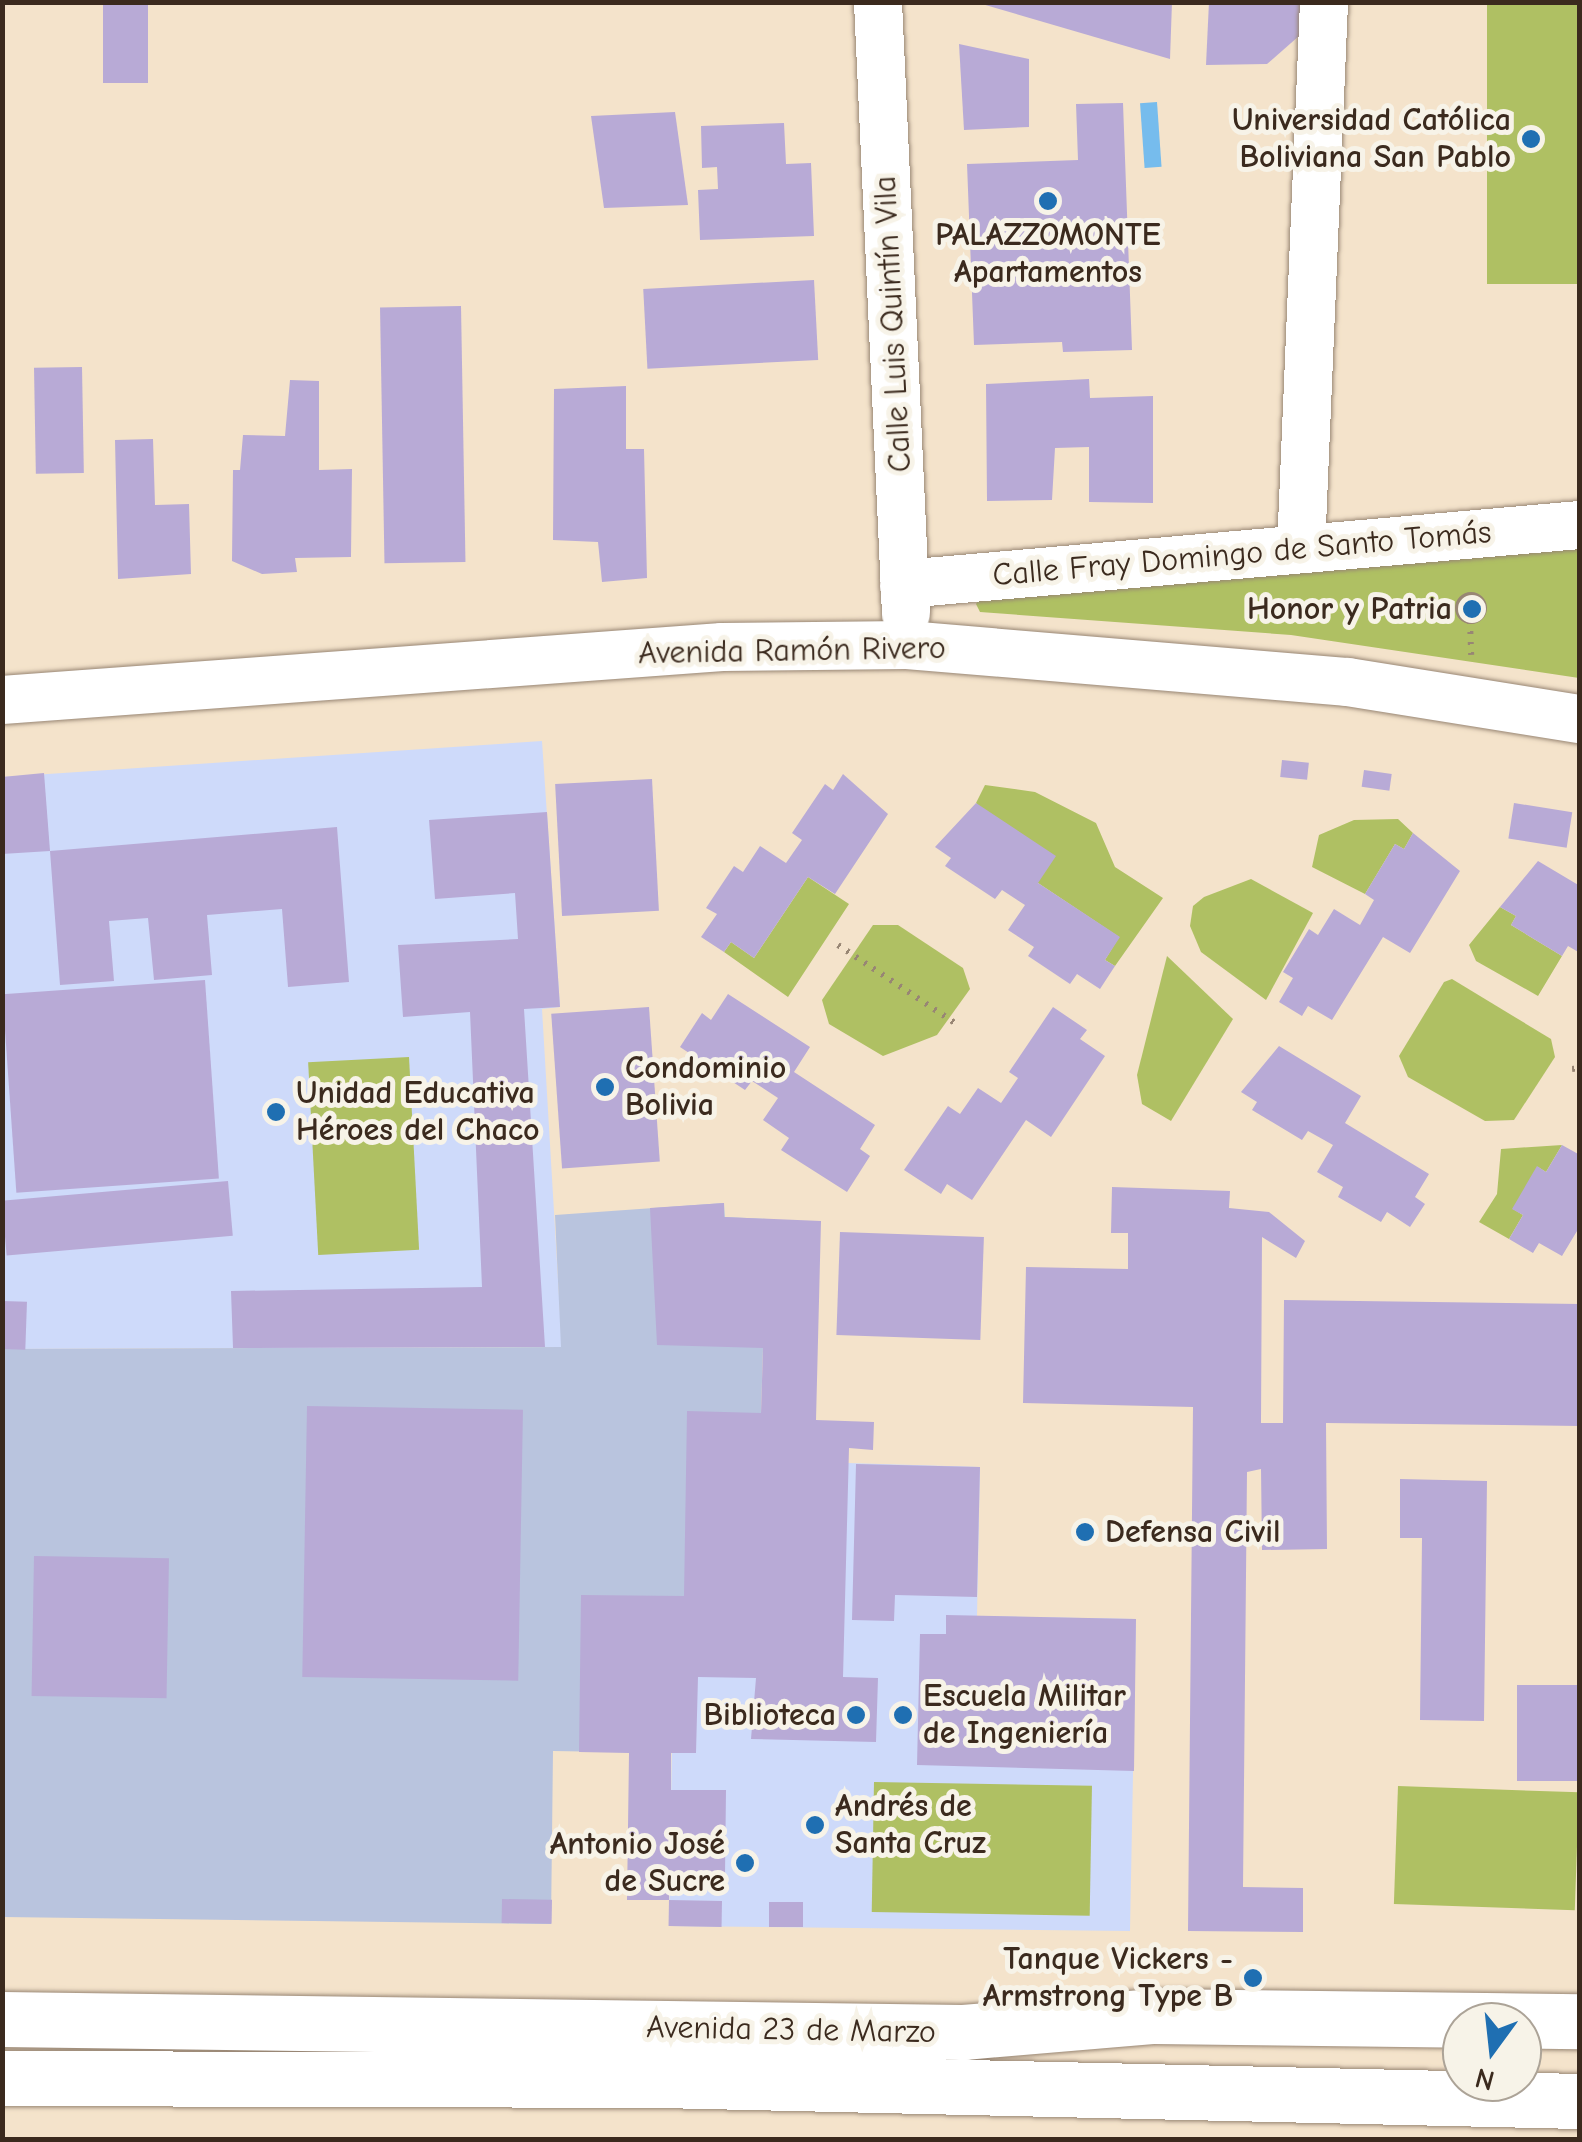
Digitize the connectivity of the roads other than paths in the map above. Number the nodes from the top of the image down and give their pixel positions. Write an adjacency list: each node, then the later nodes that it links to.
1 (878, 2): 5 (street, Calle Luis Quintín Vila)
2 (1324, 2): 4 (street)
3 (1580, 524): 4 (street, Calle Fray Domingo de Santo Tomás)
4 (1301, 549): 5 (street, Calle Fray Domingo de Santo Tomás)
5 (904, 584): 6 (street, Calle Luis Quintín Vila)
6 (908, 645): 7 (street, Avenida Ramón Rivero); 8 (street, Avenida Ramón Rivero)
7 (2, 700)
8 (1580, 719)
9 (2, 2019): 10 (main road, Avenida 23 de Marzo)
10 (1580, 2022)
11 (1442, 2058): 15 (main road)
12 (1542, 2059): 13 (main road)
13 (1580, 2060)
14 (2, 2078): 15 (main road, Avenida 23 de Marzo)
15 (978, 2088): 16 (main road, Avenida 23 de Marzo)
16 (1580, 2100)

